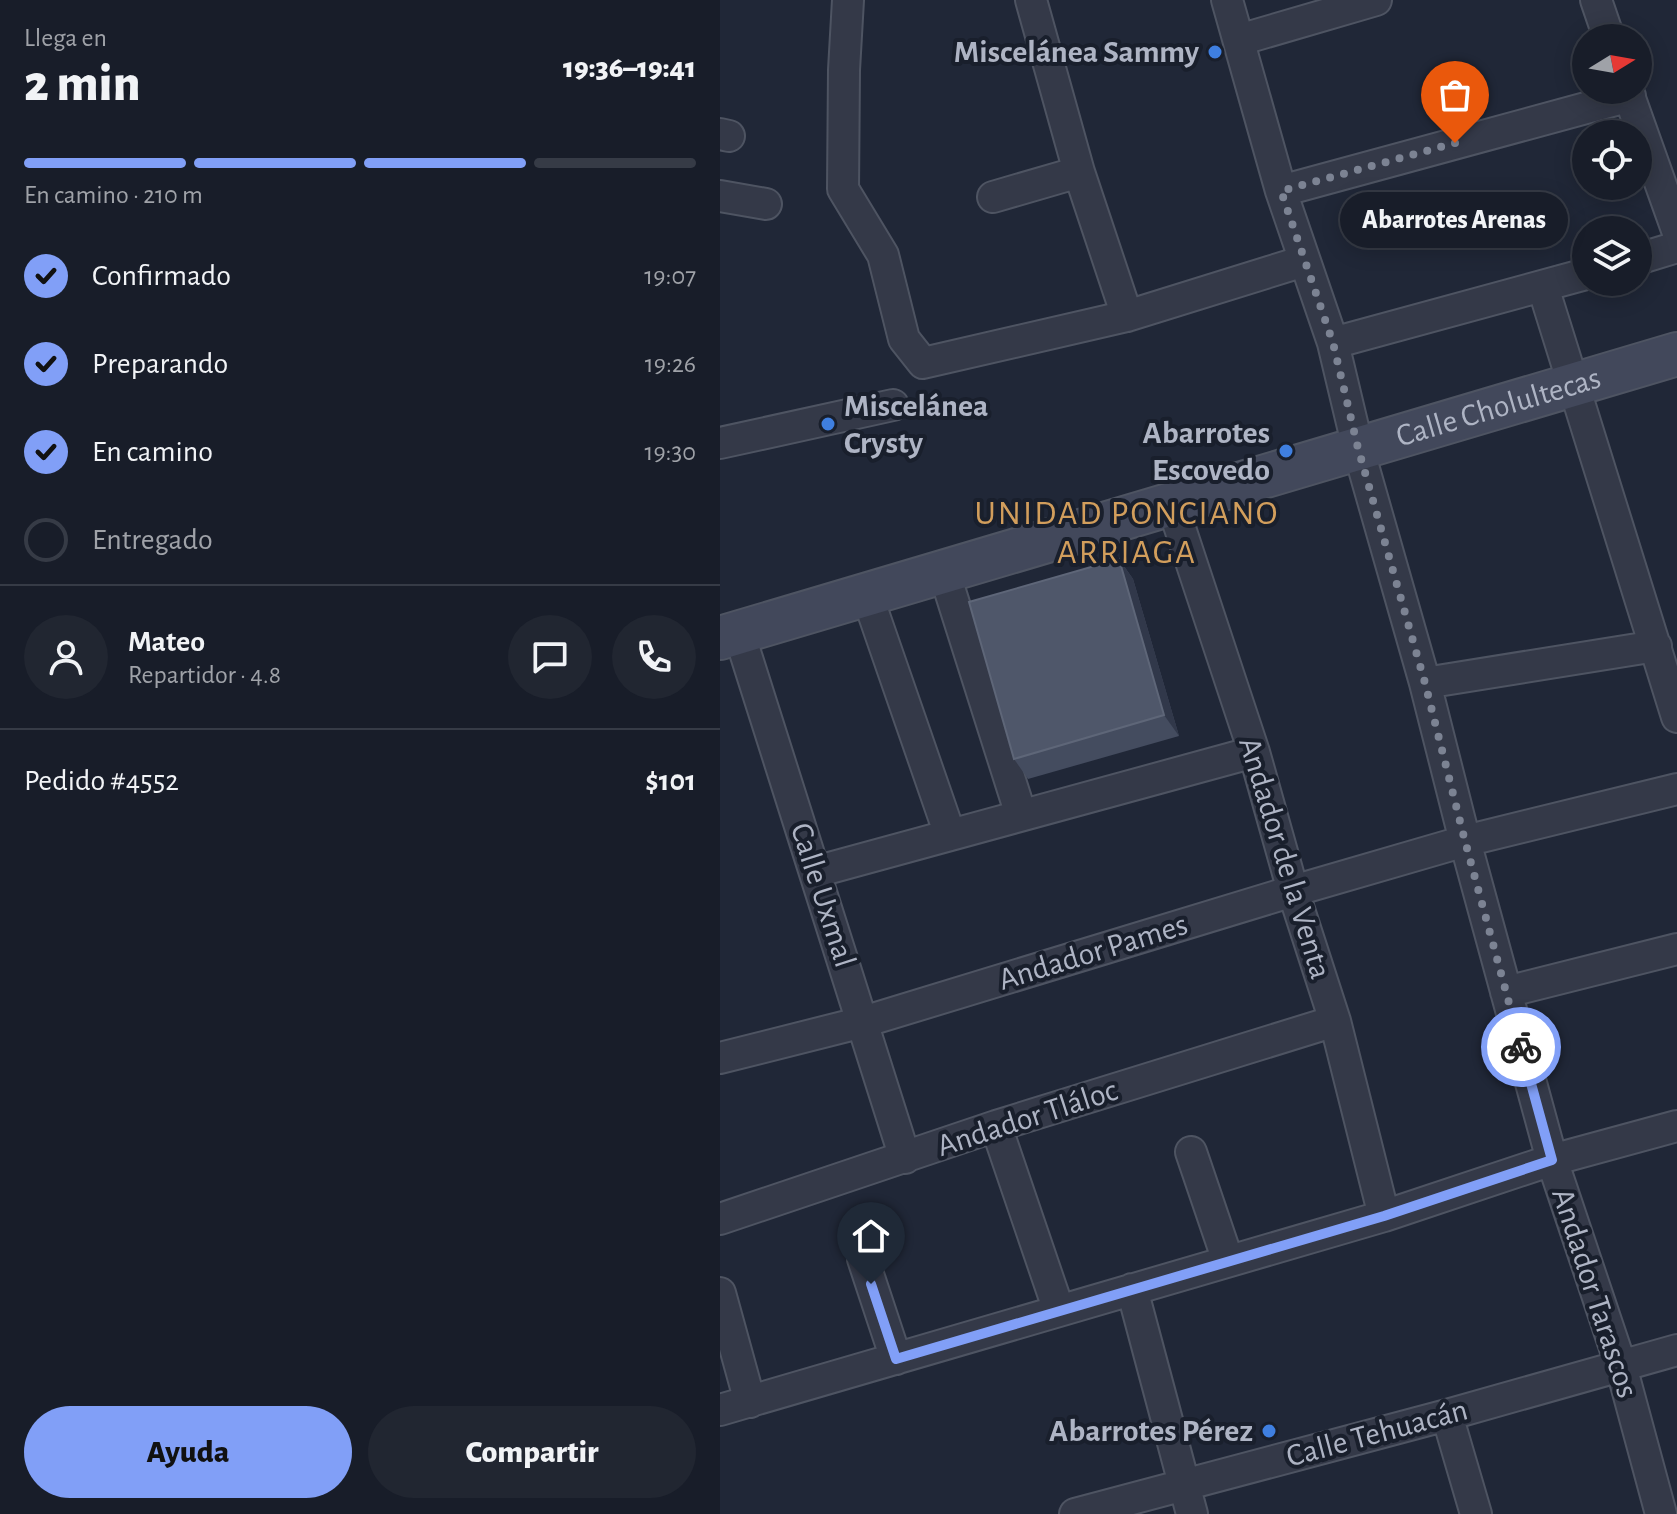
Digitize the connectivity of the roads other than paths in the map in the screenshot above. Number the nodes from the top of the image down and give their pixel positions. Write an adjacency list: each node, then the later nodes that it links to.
1 (848, 0): 21 (street)
2 (1031, 0): 10 (street)
3 (1227, 0): 7 (street, Andador Tarascos)
4 (1376, 0): 7 (street)
5 (1596, 0): 6 (street)
6 (1604, 24)
7 (1239, 40): 11 (street, Andador Tarascos)
8 (1589, 104): 11 (street)
9 (1632, 104): 15 (street)
10 (1079, 172): 13 (street); 21 (street)
11 (1281, 191): 18 (street, Andador Tarascos)
12 (720, 196): 14 (street)
13 (993, 197)
14 (766, 204)
15 (1677, 230)
16 (1677, 247): 17 (street)
17 (1652, 255)
18 (1304, 261): 21 (street); 22 (street, Andador Tarascos)
19 (1572, 278): 20 (street)
20 (1543, 287): 22 (street); 24 (street)
21 (1127, 316)
22 (1333, 343): 27 (street, Andador Tarascos)
23 (1677, 354): 24 (street, Calle Cholultecas)
24 (1573, 385): 27 (street, Calle Cholultecas); 32 (street)
25 (893, 405): 26 (street)
26 (720, 443)
27 (1358, 448): 28 (street, Calle Cholultecas); 33 (street, Andador Tarascos)
28 (1172, 504): 29 (street, Calle Cholultecas); 35 (street, Andador de la Venta)
29 (944, 572): 30 (street, Calle Cholultecas); 37 (street)
30 (867, 595): 31 (street, Calle Cholultecas); 38 (street)
31 (729, 636): 40 (street, Calle Uxmal)
32 (1656, 646): 33 (street); 34 (street)
33 (1425, 683): 39 (street, Andador Tarascos)
34 (1677, 717)
35 (1254, 752): 37 (street); 41 (street, Andador de la Venta)
36 (1677, 789): 39 (street)
37 (1021, 815): 38 (street)
38 (950, 835): 40 (street)
39 (1465, 841): 41 (street, Andador Pames); 43 (street, Andador Tarascos)
40 (815, 872): 45 (street, Calle Uxmal)
41 (1293, 891): 44 (street, Andador de la Venta); 45 (street, Andador Pames)
42 (1677, 949): 43 (street)
43 (1506, 992): 51 (street, Andador Tarascos)
44 (1335, 1021): 47 (street, Andador Tláloc); 52 (street, Andador de la Venta)
45 (863, 1022): 46 (street, Andador Pames); 50 (street, Calle Uxmal)
46 (720, 1058)
47 (996, 1126): 50 (street, Andador Tláloc); 58 (street)
48 (1677, 1126): 51 (street)
49 (1191, 1152): 55 (street)
50 (905, 1158): 53 (street, Andador Tláloc)
51 (1552, 1160): 52 (street); 61 (street, Andador Tarascos)
52 (1384, 1216): 55 (street)
53 (720, 1219)
54 (863, 1259): 60 (street)
55 (1228, 1261): 56 (street)
56 (1132, 1289): 58 (street); 65 (street)
57 (720, 1293): 62 (street)
58 (1059, 1311): 60 (street)
59 (1677, 1350): 61 (street, Calle Tehuacán)
60 (896, 1359): 62 (street)
61 (1621, 1366): 64 (street, Calle Tehuacán); 69 (street, Andador Tarascos)
62 (750, 1402): 63 (street)
63 (720, 1410)
64 (1447, 1415): 65 (street, Calle Tehuacán); 68 (street)
65 (1184, 1484): 66 (street, Calle Tehuacán); 67 (street)
66 (1075, 1514)
67 (1192, 1514)
68 (1476, 1514)
69 (1661, 1514)

